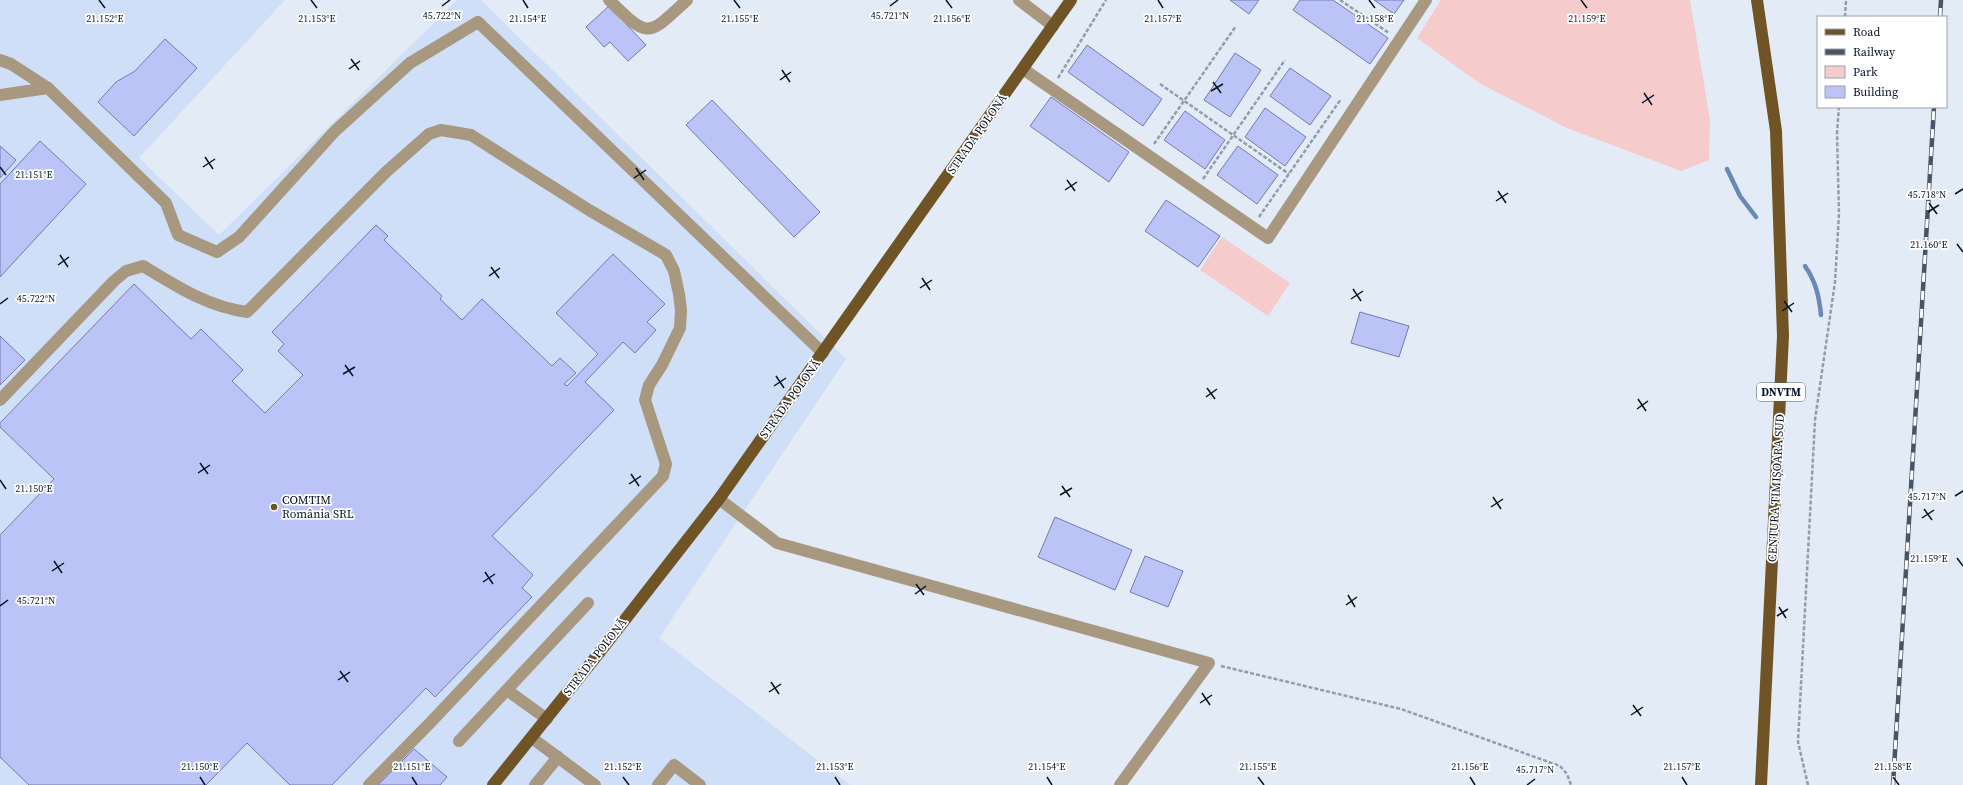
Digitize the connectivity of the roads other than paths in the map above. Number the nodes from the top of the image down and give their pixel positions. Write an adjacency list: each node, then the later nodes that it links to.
1 (609, 0): 2 (lane)
2 (687, 0)
3 (1019, 0): 7 (lane)
4 (1071, 0): 7 (main road, STRADA POLONĂ)
5 (1426, 0): 9 (lane)
6 (1757, 0): 28 (main road, CENTURA TIMIȘOARA SUD / DNVTM)
7 (1053, 26): 9 (main road, STRADA POLONĂ)
8 (0, 60): 10 (lane)
9 (1023, 69): 12 (main road, STRADA POLONĂ)
10 (48, 88): 11 (lane); 12 (lane)
11 (0, 95)
12 (823, 353): 14 (main road, STRADA POLONĂ)
13 (0, 400): 21 (lane)
14 (719, 499): 17 (main road, STRADA POLONĂ); 27 (lane)
15 (588, 604): 16 (lane)
16 (507, 690): 17 (lane); 19 (lane)
17 (547, 719): 18 (main road, STRADA POLONĂ)
18 (532, 738): 20 (lane); 22 (main road, STRADA POLONĂ)
19 (459, 741)
20 (558, 757): 23 (lane); 24 (lane)
21 (369, 785)
22 (493, 785)
23 (535, 785)
24 (595, 785)
25 (658, 785): 26 (lane)
26 (700, 785)
27 (1120, 785)
28 (1761, 785)

